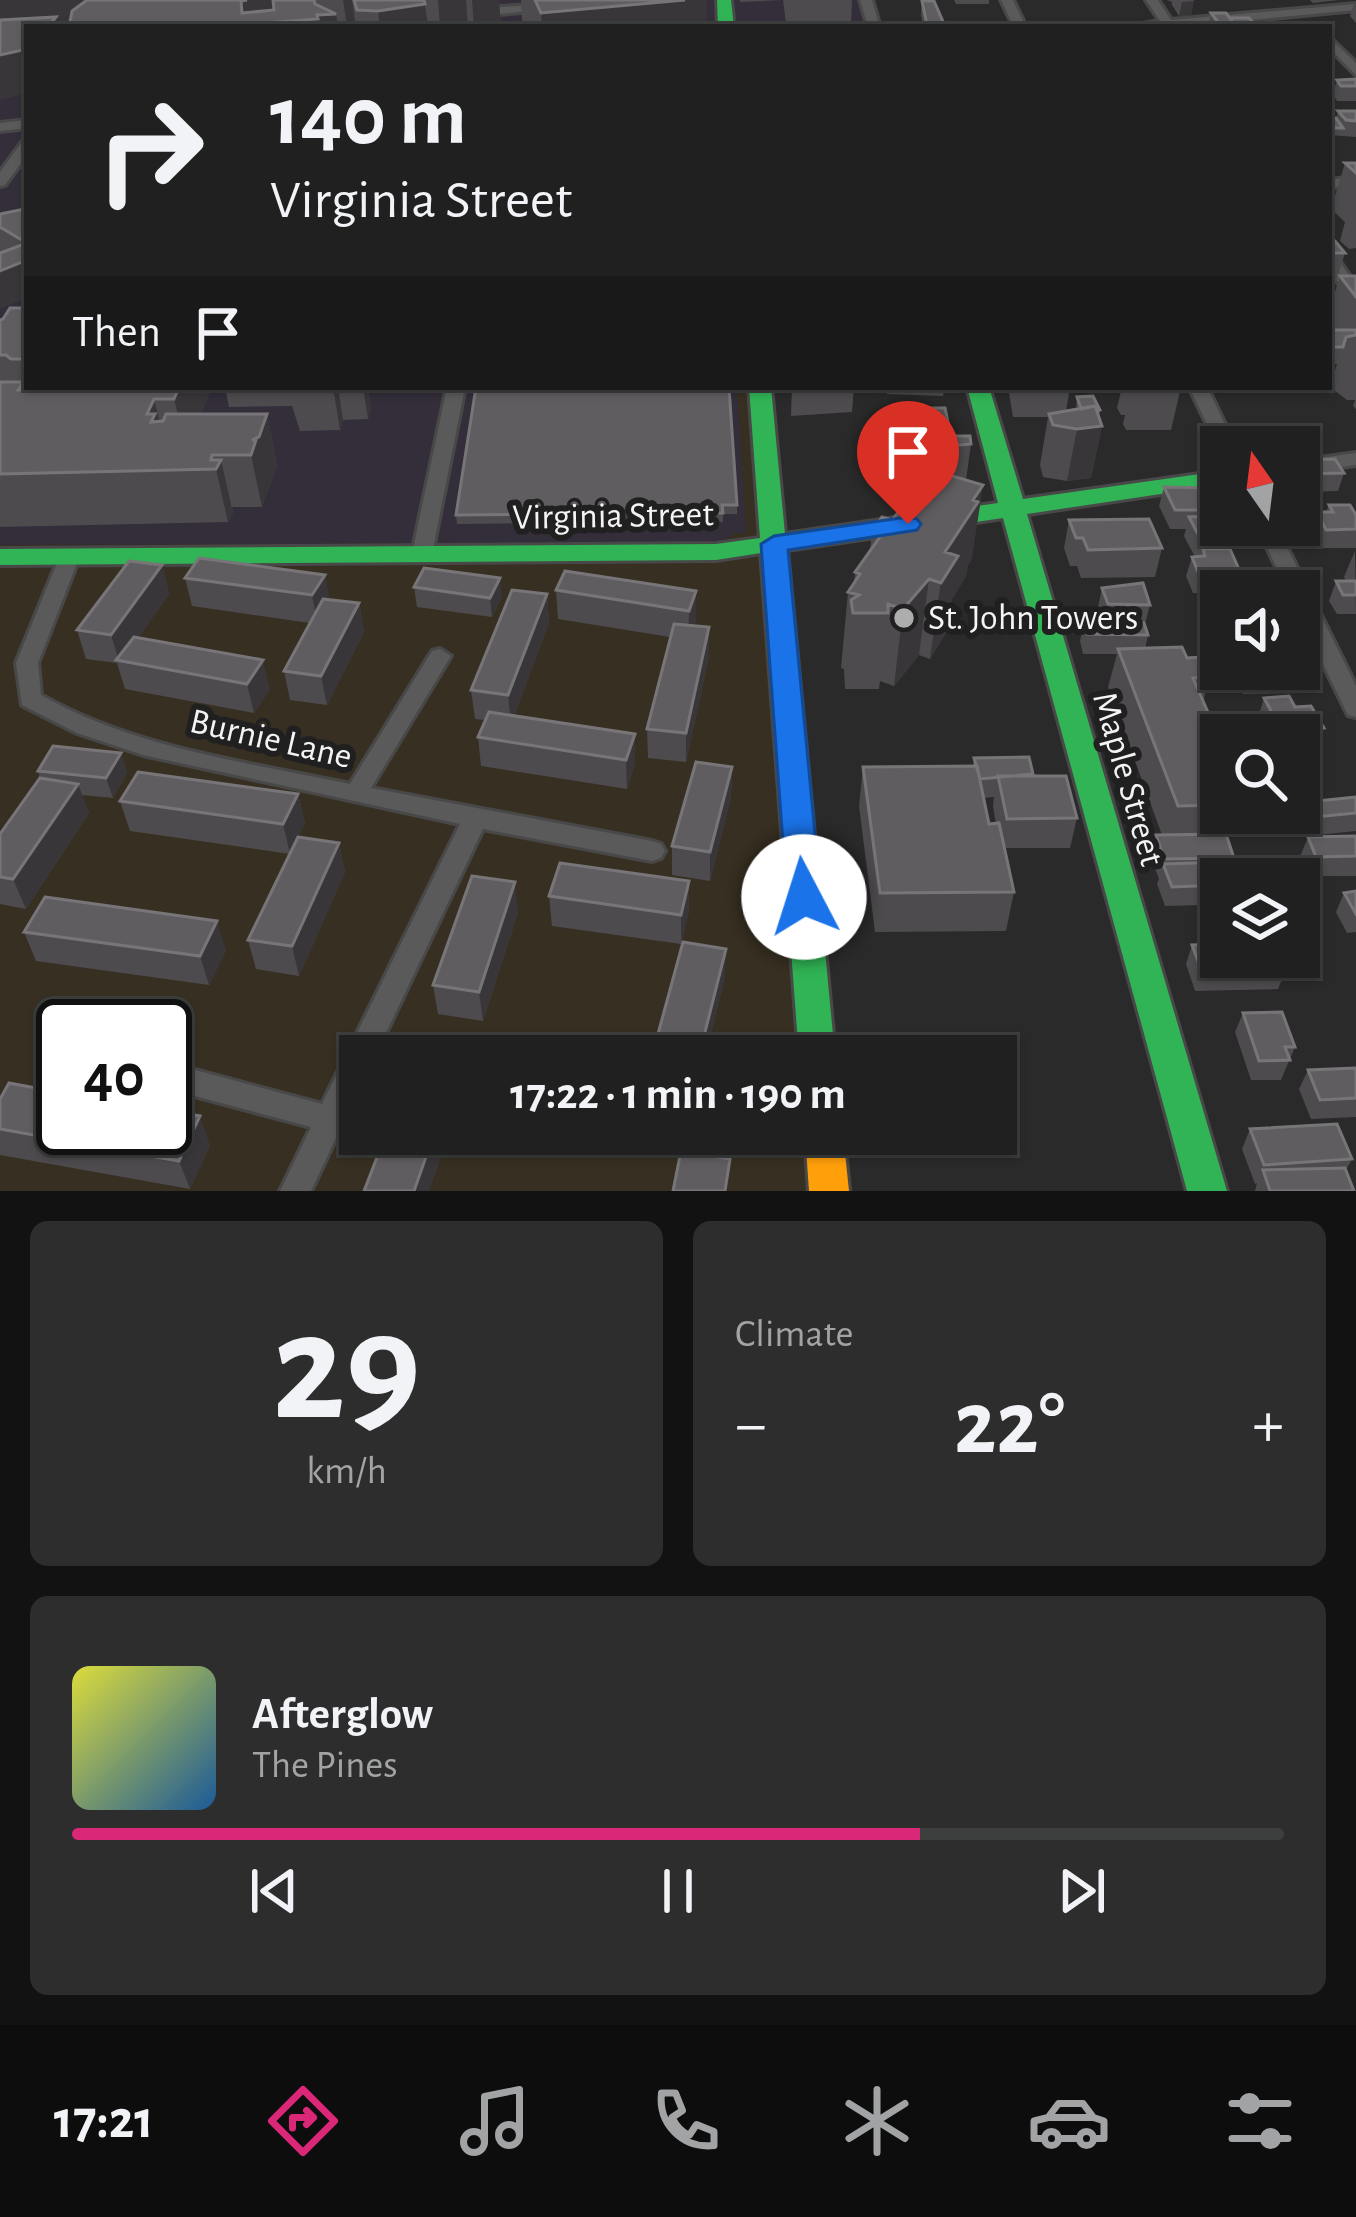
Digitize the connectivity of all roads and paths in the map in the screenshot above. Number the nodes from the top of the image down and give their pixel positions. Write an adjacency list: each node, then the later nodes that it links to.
1 (1293, 0): 4 (street)
2 (562, 6): 5 (street)
3 (1356, 7): 4 (street)
4 (1303, 12): 6 (street); 7 (street)
5 (463, 14)
6 (1179, 24)
7 (1314, 24)
8 (1332, 44): 9 (street)
9 (1356, 71)
10 (24, 150): 11 (street)
11 (0, 182)
12 (1332, 263): 13 (street)
13 (1356, 297)
14 (455, 390): 24 (street)
15 (760, 390): 23 (street)
16 (979, 390): 22 (street, Maple Street)
17 (1199, 390): 18 (street)
18 (1217, 426)
19 (1356, 458): 20 (street)
20 (1320, 464)
21 (1200, 481): 22 (street, Virginia Street)
22 (1013, 508): 23 (street, Virginia Street); 41 (street, Maple Street)
23 (774, 544): 24 (street, Virginia Street); 34 (street)
24 (422, 554): 26 (street, Virginia Street)
25 (0, 557): 26 (street, Virginia Street)
26 (69, 558): 30 (street, Burnie Lane)
27 (1320, 635): 29 (street)
28 (440, 656): 30 (street)
29 (1356, 709)
30 (356, 794): 31 (street, Burnie Lane)
31 (475, 819): 32 (street, Burnie Lane); 33 (street)
32 (652, 851)
33 (371, 1035)
34 (815, 1035)
35 (192, 1083): 37 (street)
36 (339, 1100): 37 (street)
37 (330, 1119): 39 (street)
38 (826, 1155): 40 (street)
39 (295, 1191)
40 (829, 1191)
41 (1208, 1191)

